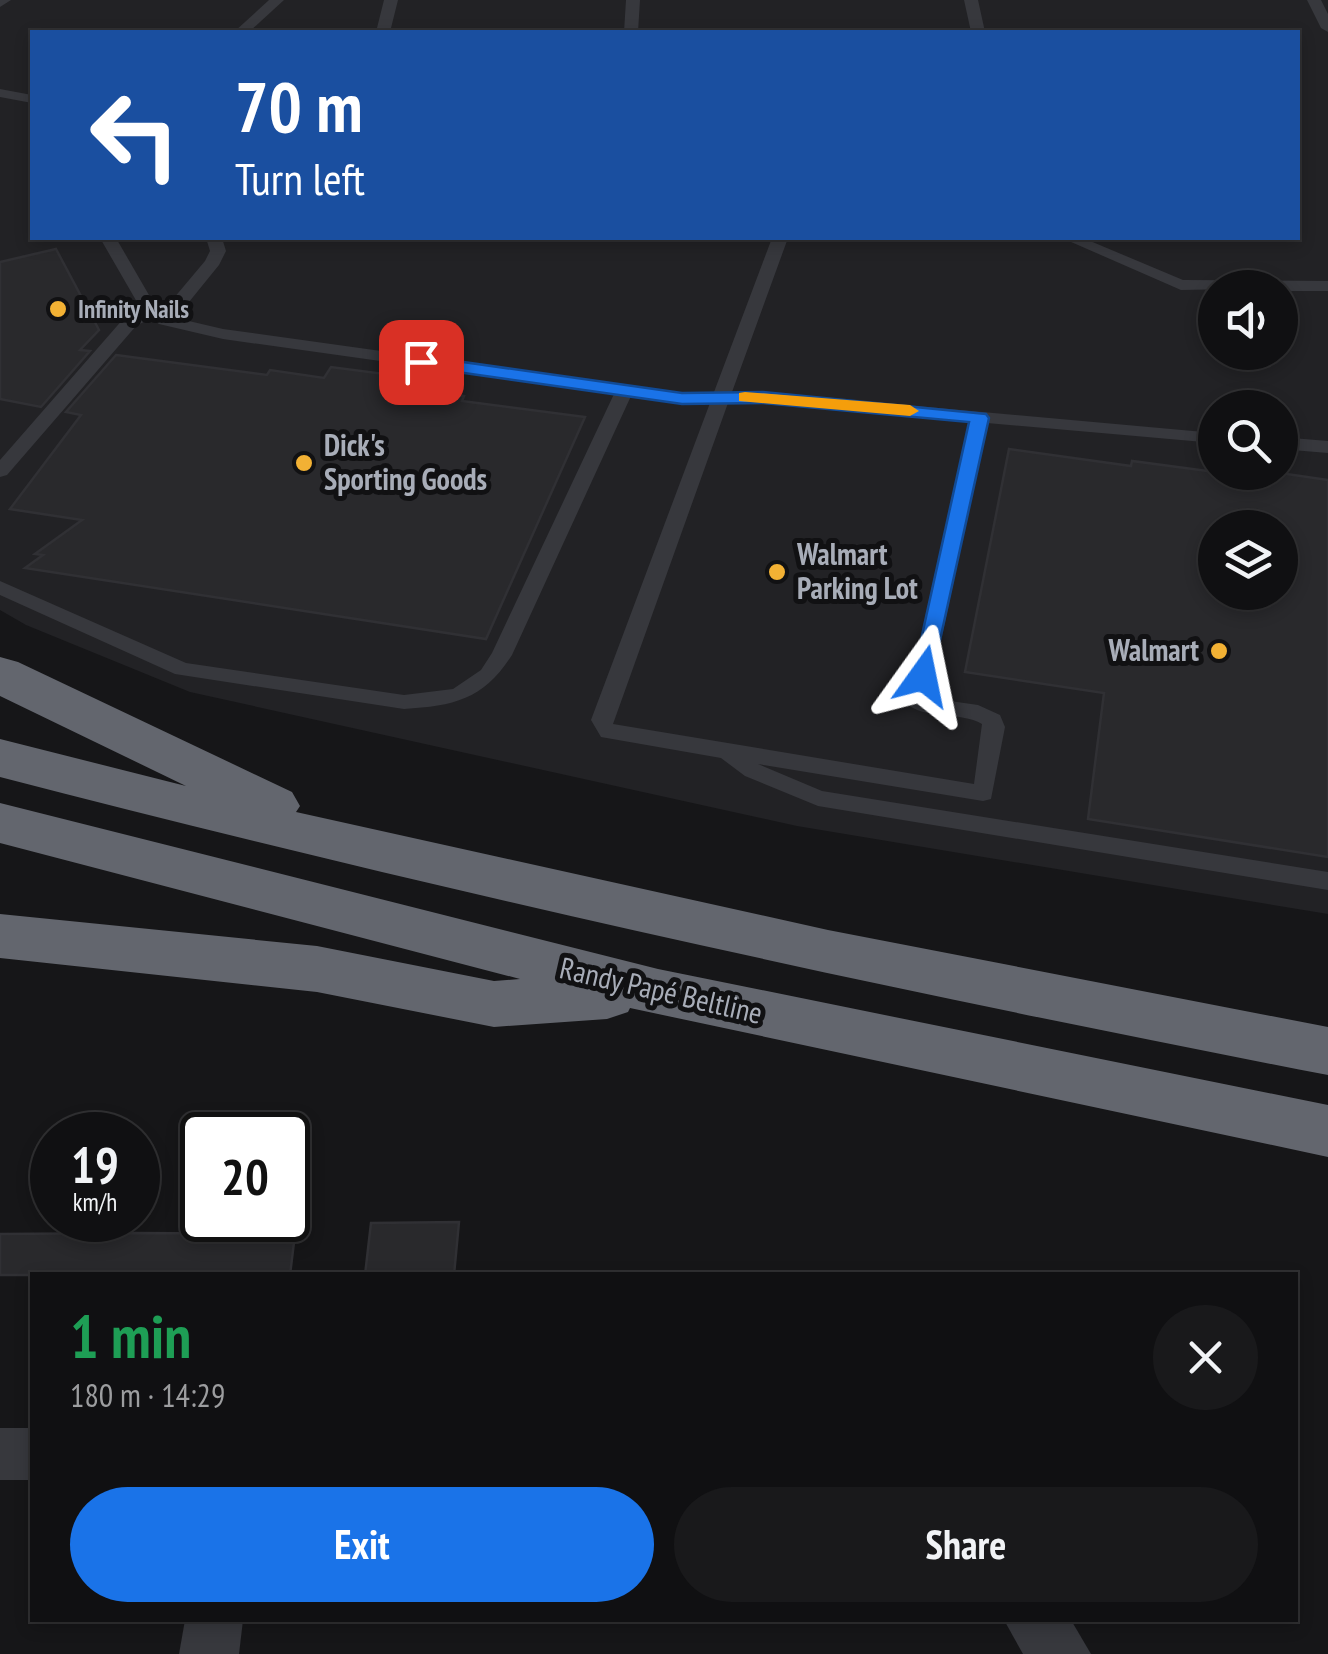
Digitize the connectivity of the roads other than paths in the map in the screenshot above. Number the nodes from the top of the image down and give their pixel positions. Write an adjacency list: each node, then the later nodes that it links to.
1 (277, 0): 7 (lane)
2 (391, 0): 8 (lane)
3 (634, 0): 9 (lane)
4 (971, 0): 10 (lane)
5 (1314, 0): 6 (lane)
6 (1328, 28)
7 (242, 30)
8 (384, 30)
9 (631, 30)
10 (978, 30)
11 (0, 93): 12 (lane)
12 (30, 99)
13 (109, 240): 18 (lane)
14 (215, 240): 18 (lane)
15 (779, 240): 20 (lane)
16 (1075, 240): 17 (lane)
17 (1328, 286)
18 (158, 315): 19 (lane); 25 (lane)
19 (626, 390): 20 (lane); 27 (lane)
20 (721, 398): 21 (lane); 29 (lane)
21 (980, 418): 22 (lane); 31 (lane)
22 (1198, 437)
23 (1298, 446): 24 (lane)
24 (1328, 448)
25 (9, 455): 26 (lane)
26 (0, 471)
27 (0, 587)
28 (0, 674): 34 (highway)
29 (724, 751): 31 (lane); 33 (lane)
30 (0, 758): 34 (highway)
31 (983, 793): 33 (lane)
32 (0, 822): 37 (highway, Randy Papé Beltline)
33 (978, 825): 35 (lane)
34 (346, 845): 38 (highway)
35 (1328, 881)
36 (0, 936): 37 (highway)
37 (658, 992): 39 (highway, Randy Papé Beltline)
38 (1328, 1050)
39 (1328, 1130)
40 (0, 1454): 41 (street)
41 (30, 1454)
42 (214, 1622): 44 (street)
43 (1034, 1622): 45 (street)
44 (209, 1654)
45 (1060, 1654)

